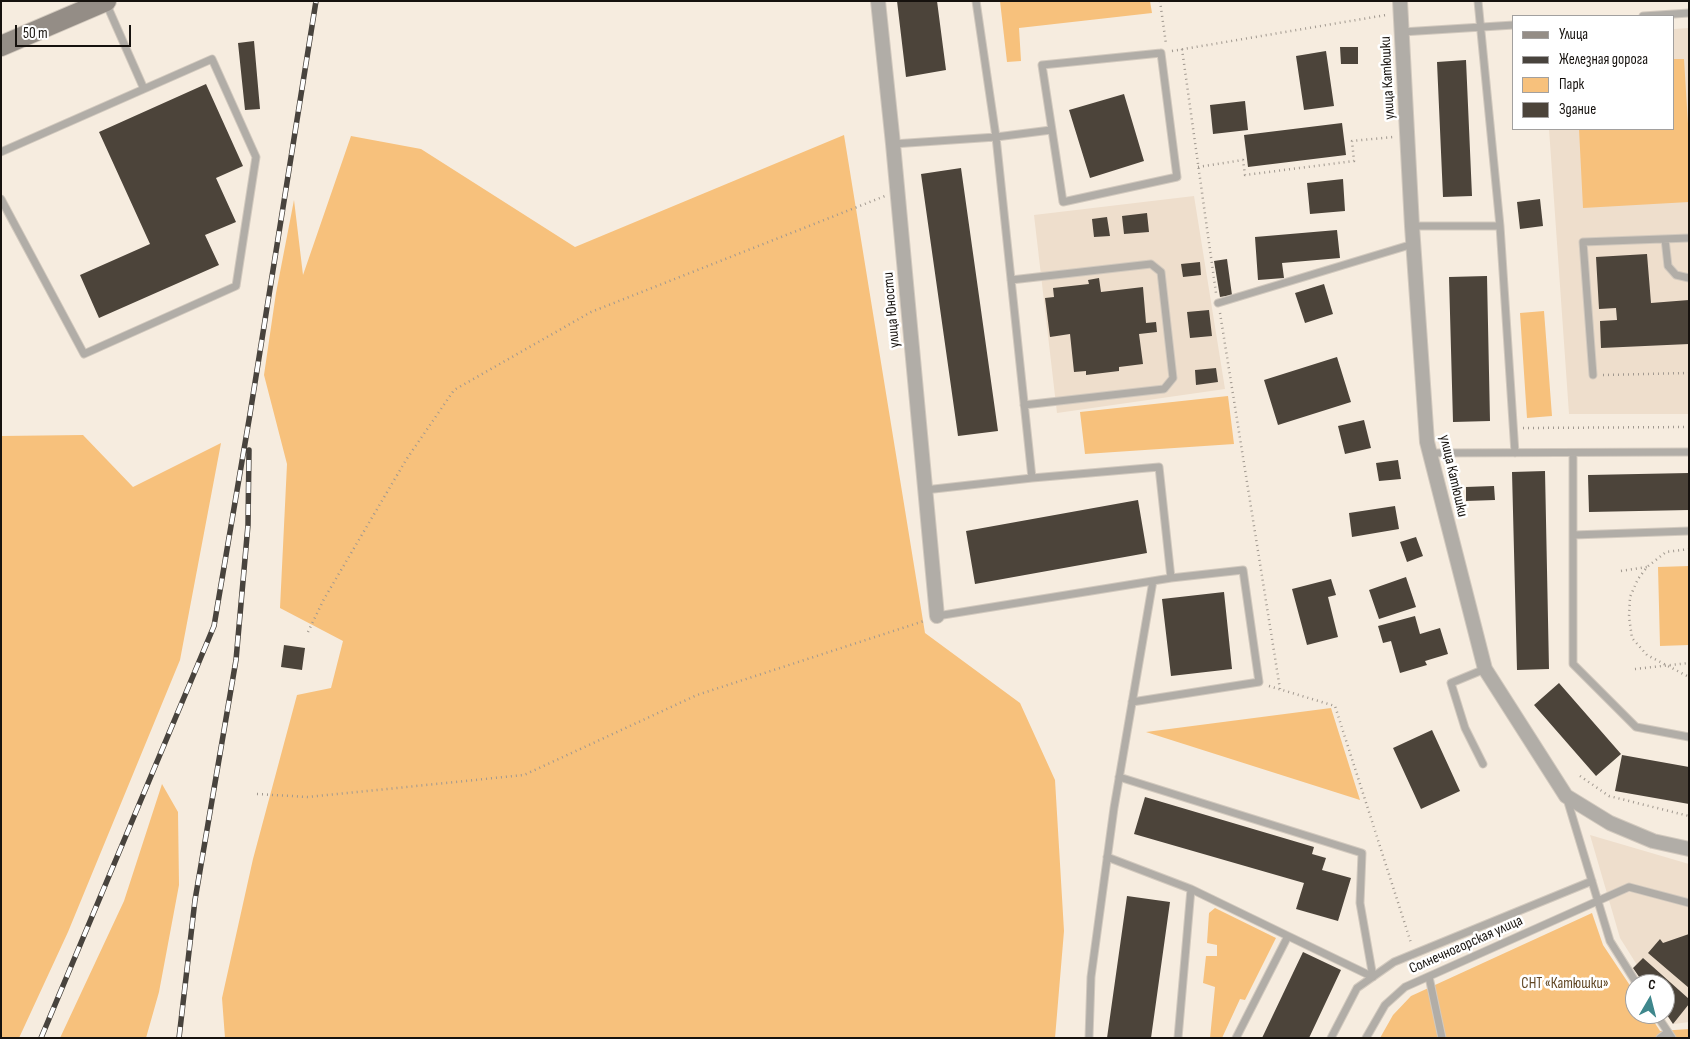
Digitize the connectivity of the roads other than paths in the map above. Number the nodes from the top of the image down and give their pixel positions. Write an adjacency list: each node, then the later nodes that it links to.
1 (105, 1): 11 (main road); 12 (lane)
2 (878, 1): 15 (street, улица Юности)
3 (976, 1): 14 (lane)
4 (1478, 1): 9 (lane)
5 (1401, 7): 10 (street, улица Катюшки)
6 (1689, 13): 7 (lane)
7 (1658, 15)
8 (1512, 25): 9 (lane)
9 (1479, 27): 10 (lane); 19 (lane)
10 (1402, 32): 18 (street, улица Катюшки)
11 (1, 46)
12 (144, 89): 16 (lane); 17 (lane)
13 (1051, 130): 13 (lane); 14 (lane)
14 (996, 137): 15 (lane); 24 (lane)
15 (894, 144): 33 (street, улица Юности)
16 (1, 152)
17 (1, 199)
18 (1412, 226): 19 (lane); 22 (street, улица Катюшки)
19 (1500, 226): 29 (lane)
20 (1689, 238): 21 (lane)
21 (1665, 239): 23 (lane); 26 (lane)
22 (1413, 244): 25 (lane); 31 (street, улица Катюшки)
23 (1689, 278)
24 (1011, 280): 27 (lane); 27 (lane)
25 (1218, 303)
26 (1593, 375)
27 (1024, 405): 32 (lane)
28 (1689, 452): 30 (lane)
29 (1515, 453): 30 (lane); 31 (lane)
30 (1573, 453): 35 (lane)
31 (1430, 454): 39 (street, улица Катюшки)
32 (1032, 478): 33 (lane); 36 (lane)
33 (925, 490): 38 (street, улица Юности)
34 (1689, 531): 35 (lane)
35 (1573, 535): 41 (lane)
36 (1171, 578): 37 (lane); 40 (lane)
37 (1153, 581): 38 (lane); 40 (lane)
38 (937, 616)
39 (1485, 669): 42 (lane); 44 (street, улица Катюшки)
40 (1132, 702): 43 (lane)
41 (1689, 737)
42 (1483, 764)
43 (1119, 776): 46 (lane); 53 (lane)
44 (1566, 796): 45 (street, улица Катюшки); 47 (lane)
45 (1689, 849)
46 (1107, 856): 48 (lane); 57 (lane)
47 (1592, 882): 49 (lane); 53 (lane)
48 (1191, 889): 51 (lane); 58 (lane)
49 (1597, 901): 50 (lane, Солнечногорская улица); 52 (lane); 54 (lane, Солнечногорская улица)
50 (1689, 902)
51 (1288, 936): 53 (lane); 59 (lane)
52 (1631, 974)
53 (1373, 977): 60 (lane)
54 (1429, 977): 61 (lane, Солнечногорская улица); 62 (lane)
55 (1663, 1024): 56 (lane)
56 (1670, 1035): 63 (lane)
57 (1089, 1038)
58 (1178, 1038)
59 (1236, 1038)
60 (1331, 1038)
61 (1366, 1038)
62 (1442, 1038)
63 (1660, 1038)

